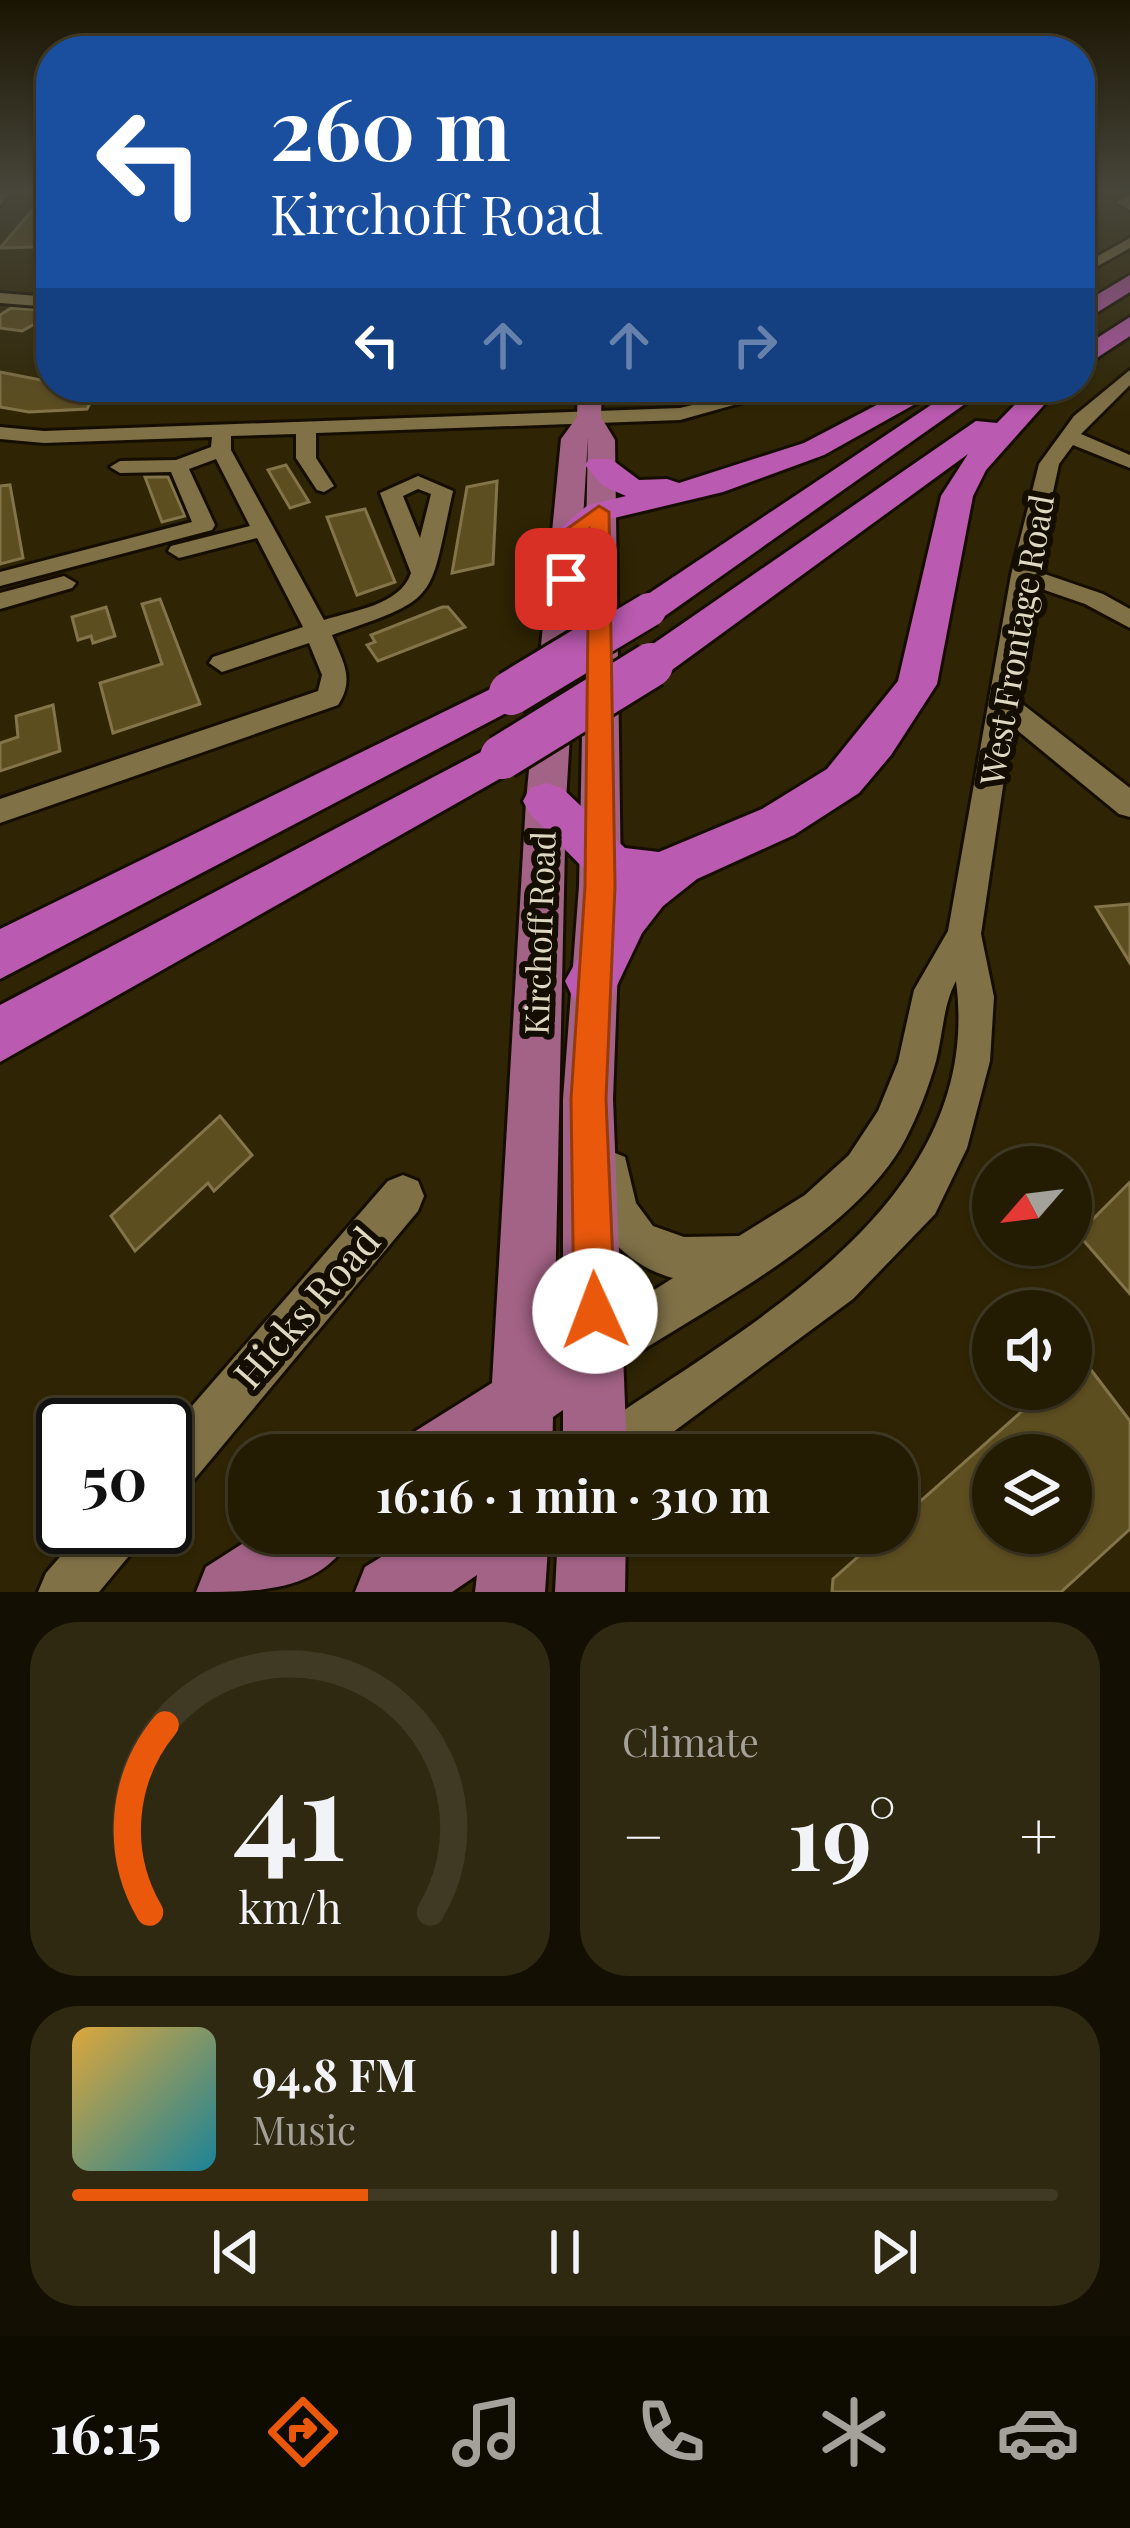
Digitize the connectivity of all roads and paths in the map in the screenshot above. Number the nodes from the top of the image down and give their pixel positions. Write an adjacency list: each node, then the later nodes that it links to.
1 (1130, 282): 4 (highway)
2 (0, 298): 3 (street)
3 (36, 301)
4 (1095, 306)
5 (1130, 324): 6 (highway)
6 (1095, 350)
7 (1130, 375): 16 (street, West Frontage Road)
8 (589, 402): 9 (street); 14 (street); 19 (main road, Kirchoff Road); 24 (main road, Kirchoff Road)
9 (711, 402)
10 (905, 402): 22 (highway)
11 (954, 402): 41 (highway, bridge)
12 (1025, 402): 43 (highway, bridge)
13 (1032, 402): 39 (highway)
14 (308, 427): 17 (street); 23 (street)
15 (0, 433): 17 (street)
16 (1069, 436): 18 (street); 28 (street, West Frontage Road)
17 (222, 440): 20 (street); 25 (street)
18 (1130, 462)
19 (600, 465): 22 (highway); 24 (main road, Kirchoff Road)
20 (178, 466): 21 (street); 26 (street)
21 (120, 467)
22 (764, 467): 24 (highway)
23 (324, 486)
24 (585, 523): 35 (main road, Kirchoff Road); 38 (main road, Kirchoff Road)
25 (260, 530): 26 (street); 32 (street)
26 (194, 537): 29 (street); 30 (street)
27 (423, 573): 32 (street)
28 (1023, 575): 31 (street); 34 (street, West Frontage Road)
29 (0, 579)
30 (0, 601)
31 (1130, 620)
32 (318, 632): 33 (street); 37 (street)
33 (222, 663)
34 (1005, 705): 36 (street); 40 (street, West Frontage Road)
35 (546, 801): 38 (highway); 48 (main road, Kirchoff Road)
36 (1130, 805)
37 (0, 812)
38 (599, 857): 39 (highway); 42 (main road, Kirchoff Road)
39 (677, 870): 42 (highway)
40 (964, 934): 46 (street, West Frontage Road); 50 (street, West Frontage Road)
41 (0, 955)
42 (592, 981): 44 (main road, Kirchoff Road)
43 (0, 1035)
44 (588, 1099): 46 (street); 47 (main road, Kirchoff Road)
45 (403, 1196): 51 (street, Hicks Road)
46 (748, 1255): 47 (street, West Frontage Road)
47 (596, 1353): 48 (main road, West Frontage Road); 49 (main road, Kirchoff Road)
48 (521, 1429)
49 (597, 1434)
50 (626, 1434)
51 (192, 1443)
52 (97, 1554): 57 (street)
53 (288, 1554): 58 (main road)
54 (449, 1554): 59 (main road)
55 (513, 1554): 60 (main road)
56 (591, 1554): 61 (main road)
57 (65, 1592)
58 (231, 1592)
59 (390, 1592)
60 (510, 1592)
61 (590, 1592)

